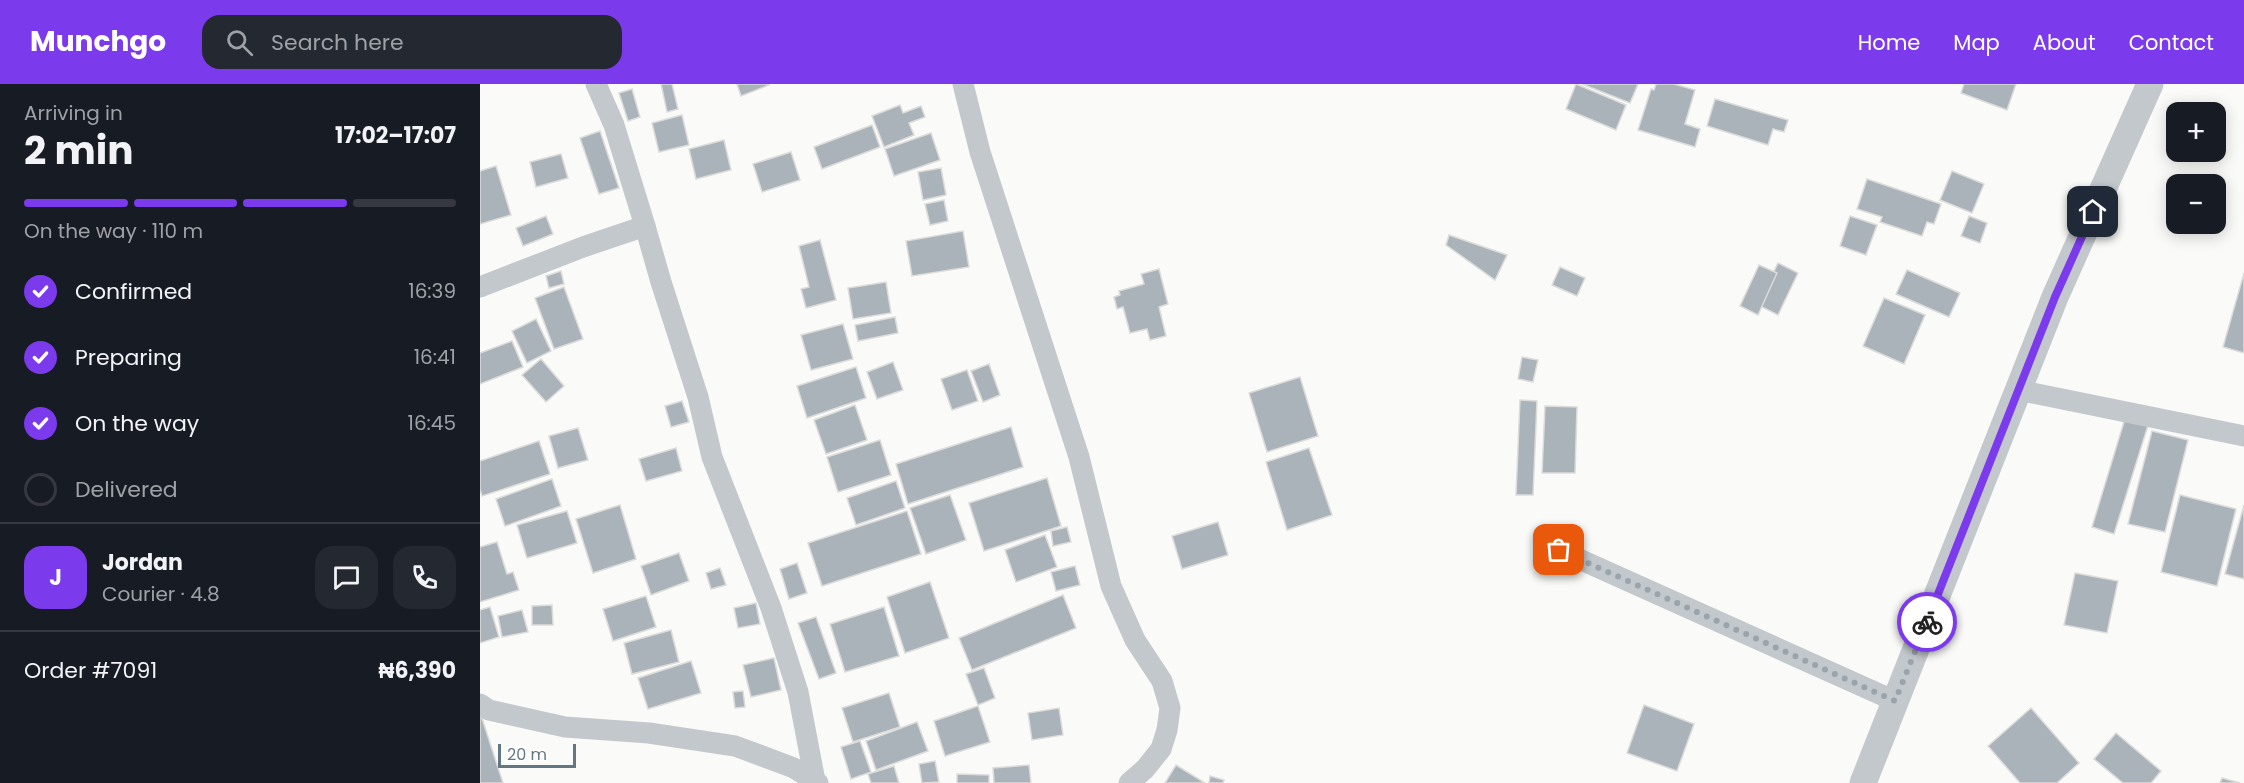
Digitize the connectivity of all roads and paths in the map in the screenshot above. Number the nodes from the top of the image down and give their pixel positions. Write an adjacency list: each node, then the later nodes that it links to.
1 (596, 84): 4 (street)
2 (963, 84): 12 (street)
3 (2150, 84): 6 (street)
4 (645, 226): 5 (street); 11 (street)
5 (480, 287)
6 (2018, 390): 7 (street); 9 (street)
7 (2244, 436)
8 (1559, 550): 9 (street)
9 (1895, 701): 13 (street)
10 (480, 704): 11 (street)
11 (816, 782)
12 (1128, 783)
13 (1863, 783)

